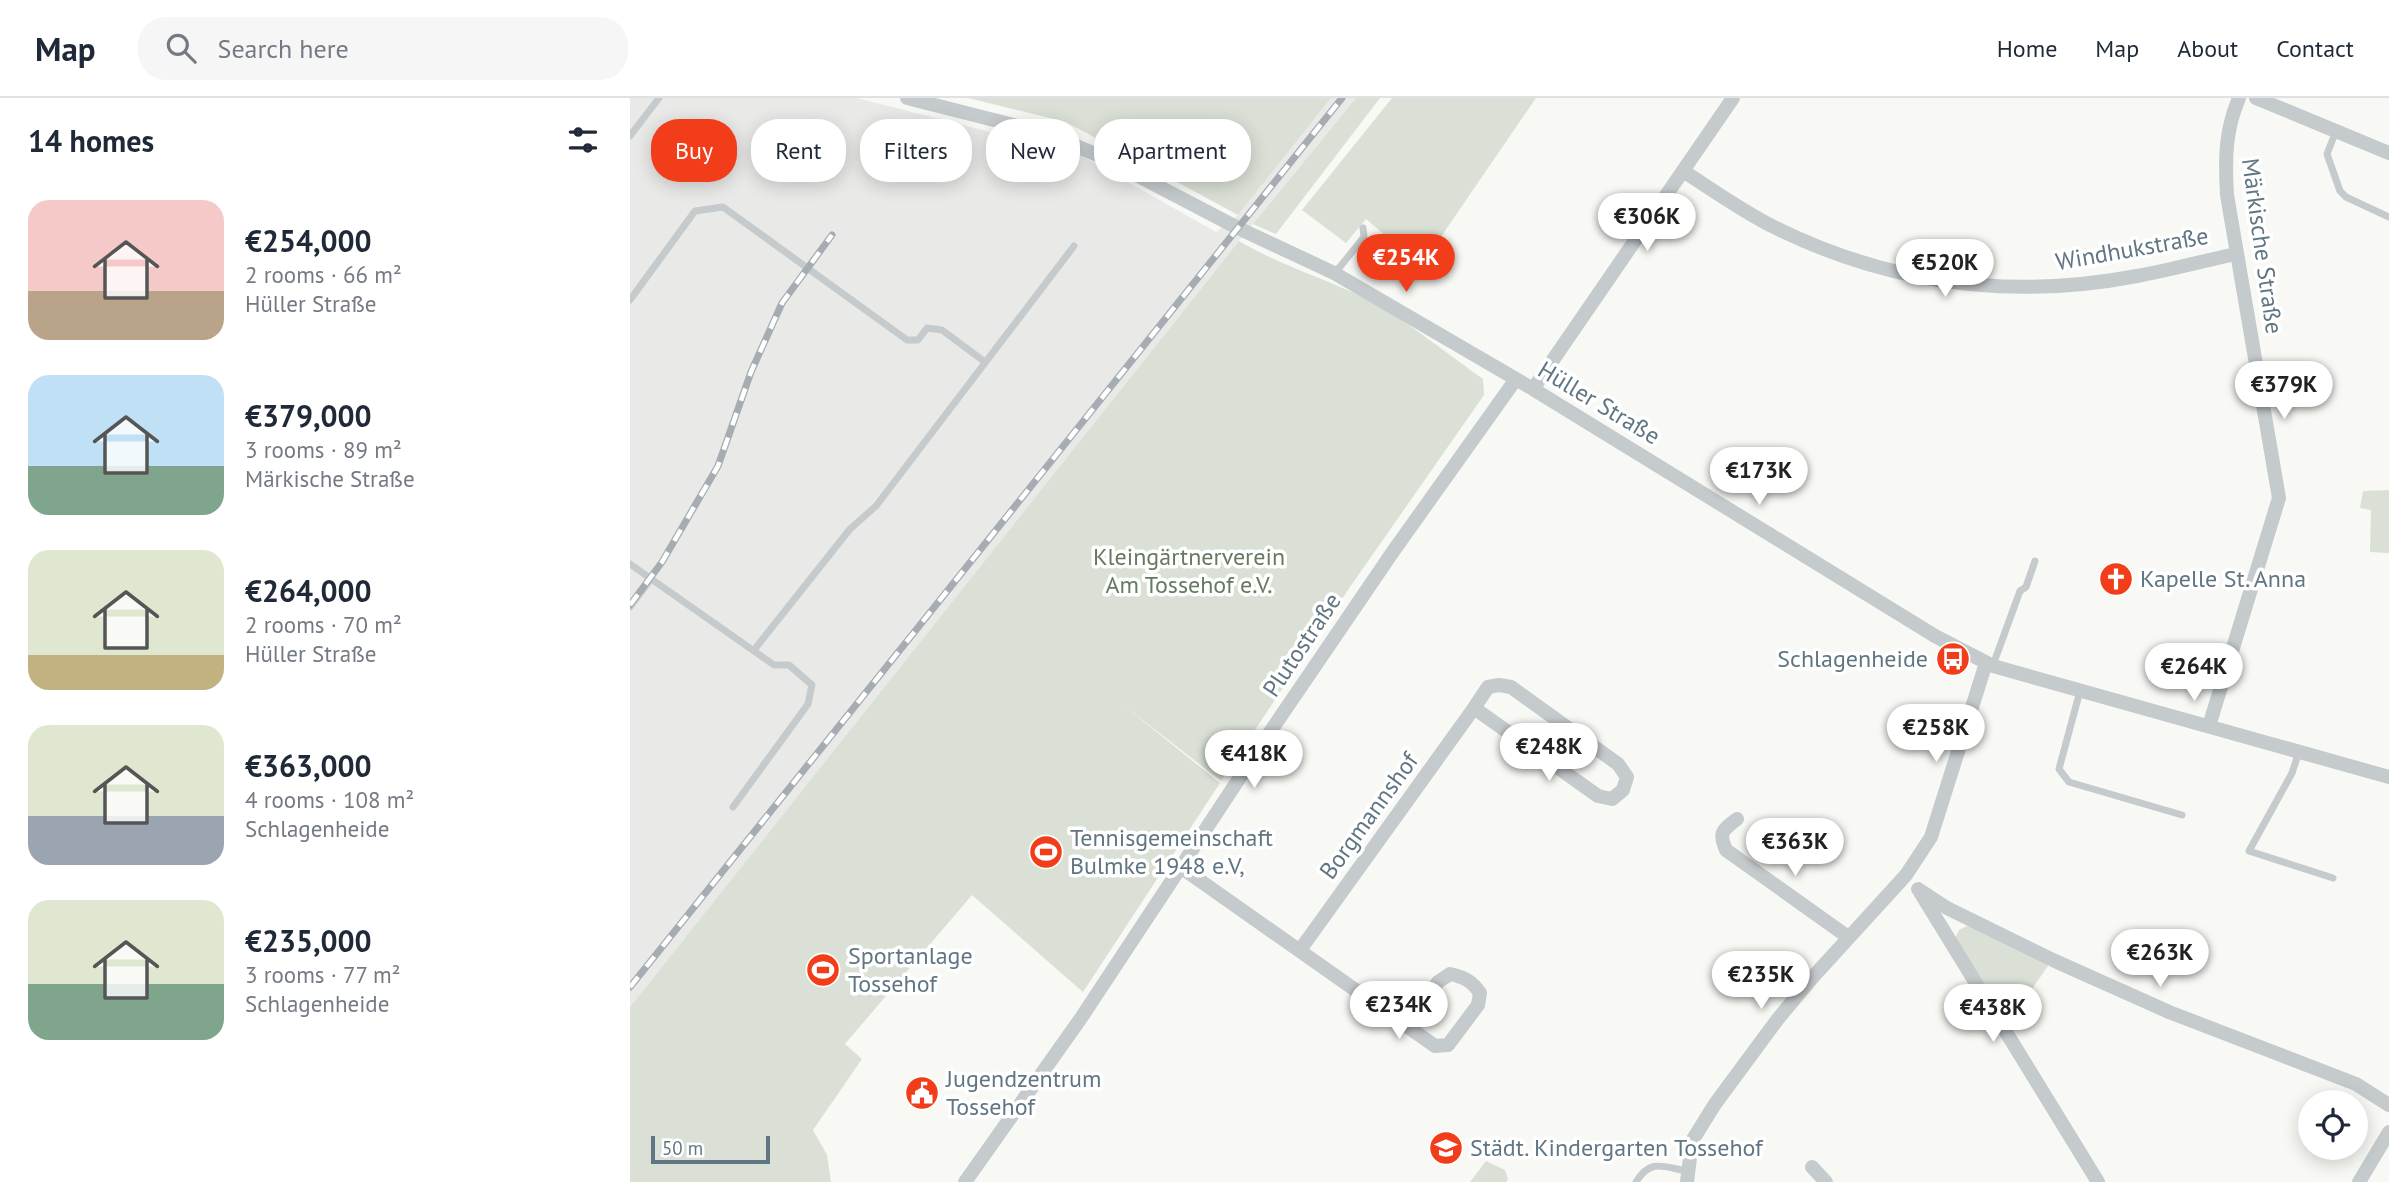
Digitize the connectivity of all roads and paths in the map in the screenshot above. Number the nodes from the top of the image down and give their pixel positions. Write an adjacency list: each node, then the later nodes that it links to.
1 (659, 98): 7 (lane)
2 (906, 98): 14 (street, Hüller Straße)
3 (1733, 98): 9 (street)
4 (2239, 98): 13 (street, Märkische Straße)
5 (2256, 98): 6 (street)
6 (2336, 131): 8 (street); 10 (lane)
7 (630, 136)
8 (2389, 153)
9 (1683, 171): 13 (street, Windhukstraße); 18 (street)
10 (2389, 217)
11 (1363, 228): 14 (lane)
12 (1073, 246): 16 (lane)
13 (2236, 254): 27 (street, Märkische Straße)
14 (1334, 274): 17 (street, Hüller Straße)
15 (630, 300): 16 (lane)
16 (985, 362): 23 (lane)
17 (1516, 379): 18 (street, Hüller Straße); 33 (street, Plutostraße)
18 (1533, 389): 24 (street, Hüller Straße)
19 (2035, 561): 24 (lane)
20 (630, 564): 21 (lane)
21 (651, 579): 22 (lane); 23 (lane)
22 (630, 607)
23 (754, 650): 30 (lane)
24 (1990, 664): 25 (street, Hüller Straße); 34 (street)
25 (2080, 690): 27 (street, Hüller Straße); 31 (lane)
26 (1474, 708): 26 (street, Borgmannshof); 38 (street, Borgmannshof)
27 (2209, 726): 28 (street, Hüller Straße)
28 (2299, 752): 29 (street, Hüller Straße); 35 (lane)
29 (2389, 777)
30 (733, 807)
31 (2182, 815)
32 (1737, 819): 37 (street)
33 (1182, 868): 38 (street); 44 (street, Plutostraße)
34 (1906, 875): 36 (street); 37 (street)
35 (2333, 878)
36 (1918, 889): 40 (street); 47 (street)
37 (1848, 937): 43 (street)
38 (1300, 950): 39 (street)
39 (1399, 1019): 39 (street)
40 (2389, 1105)
41 (2389, 1132): 48 (street)
42 (1812, 1167): 46 (street)
43 (1687, 1176): 45 (lane)
44 (965, 1182)
45 (1636, 1182)
46 (1826, 1182)
47 (2098, 1182)
48 (2359, 1182)

